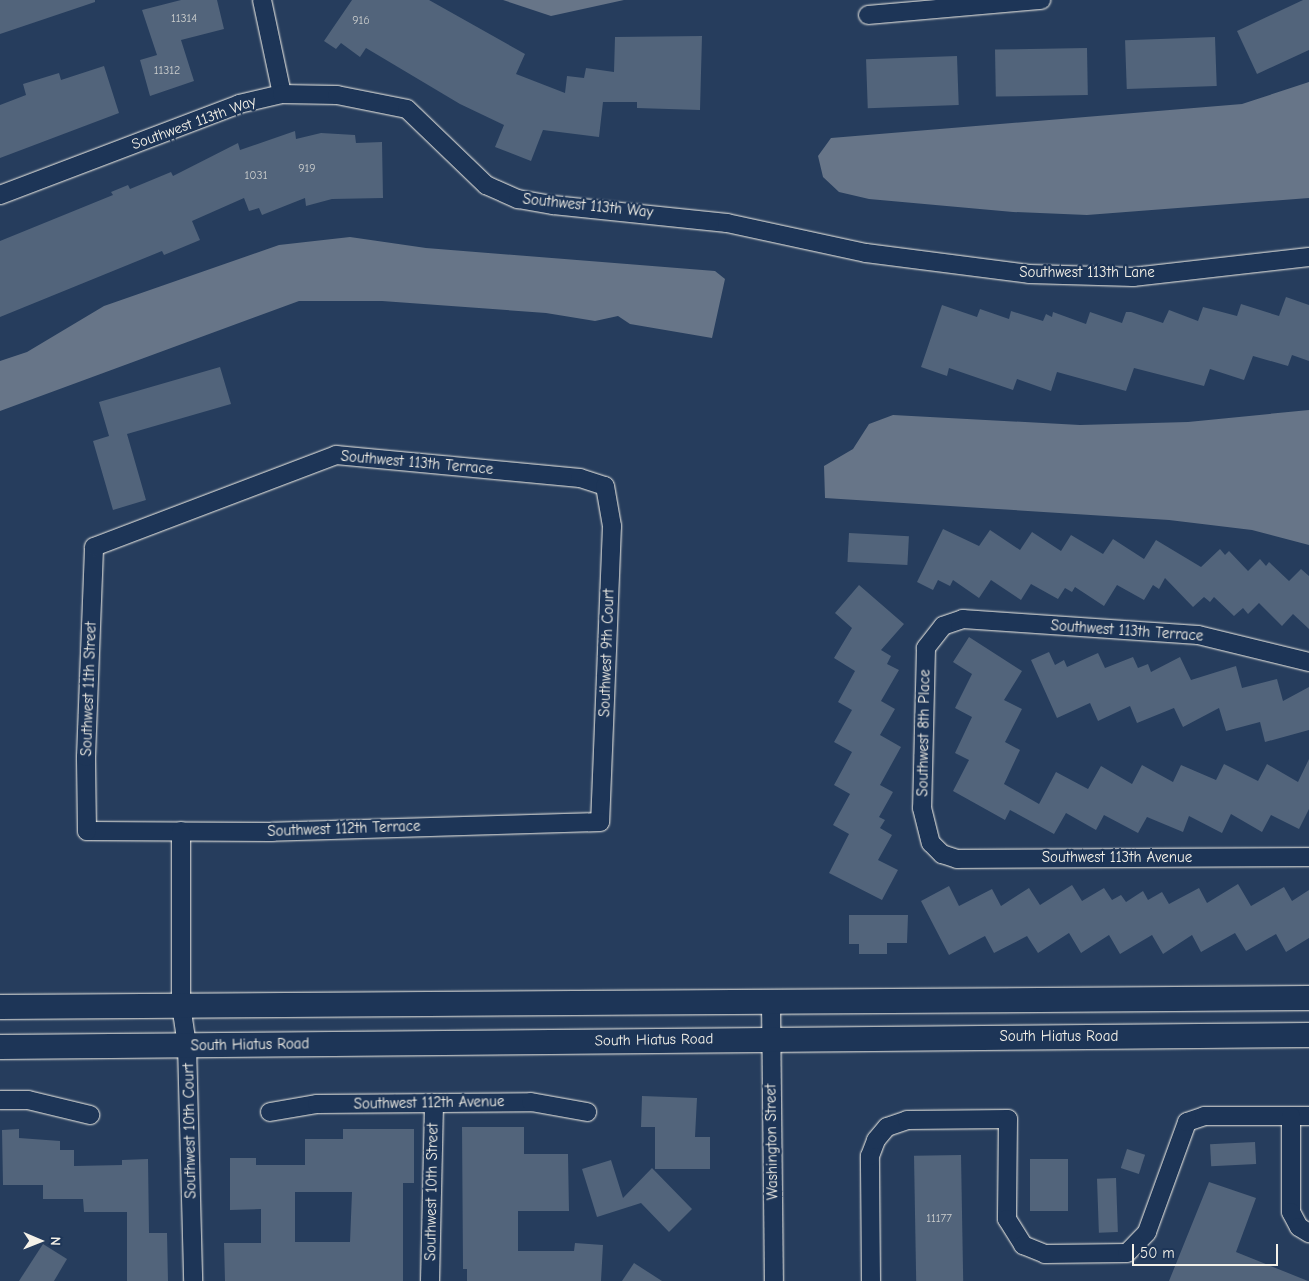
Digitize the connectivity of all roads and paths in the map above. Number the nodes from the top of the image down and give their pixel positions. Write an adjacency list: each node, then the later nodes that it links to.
1 (262, 0): 4 (street)
2 (1041, 0): 3 (street)
3 (868, 15)
4 (282, 94): 5 (street, Southwest 113th Way); 6 (street, Southwest 113th Way)
5 (0, 195)
6 (866, 253): 7 (street, Southwest 113th Lane)
7 (1309, 257)
8 (605, 486): 9 (street, Southwest 113th Terrace); 12 (street, Southwest 9th Court)
9 (94, 547): 13 (street, Southwest 11th Street)
10 (942, 626): 11 (street, Southwest 113th Terrace); 15 (street, Southwest 8th Place)
11 (1309, 662)
12 (600, 822): 14 (street, Southwest 112th Terrace)
13 (87, 831): 14 (street, Southwest 112th Terrace)
14 (181, 831): 19 (street, Southwest 10th Court)
15 (931, 843): 16 (street, Southwest 113th Avenue)
16 (1309, 857)
17 (1309, 998): 18 (main road)
18 (770, 1003): 19 (main road); 22 (street, Washington Street)
19 (181, 1005): 20 (main road); 23 (street, Southwest 10th Court)
20 (0, 1007)
21 (1309, 1035): 22 (main road, South Hiatus Road)
22 (770, 1039): 23 (main road, South Hiatus Road); 35 (street, Washington Street)
23 (187, 1045): 24 (main road, South Hiatus Road); 33 (street, Southwest 10th Court)
24 (0, 1047)
25 (0, 1100): 29 (street)
26 (434, 1103): 27 (street, Southwest 112th Avenue); 28 (street, Southwest 112th Avenue); 34 (street, Southwest 10th Street)
27 (270, 1112)
28 (587, 1112)
29 (90, 1115)
30 (1291, 1116): 31 (street); 32 (street); 36 (street)
31 (1309, 1116)
32 (1309, 1233)
33 (194, 1281)
34 (430, 1281)
35 (774, 1281)
36 (872, 1281)

